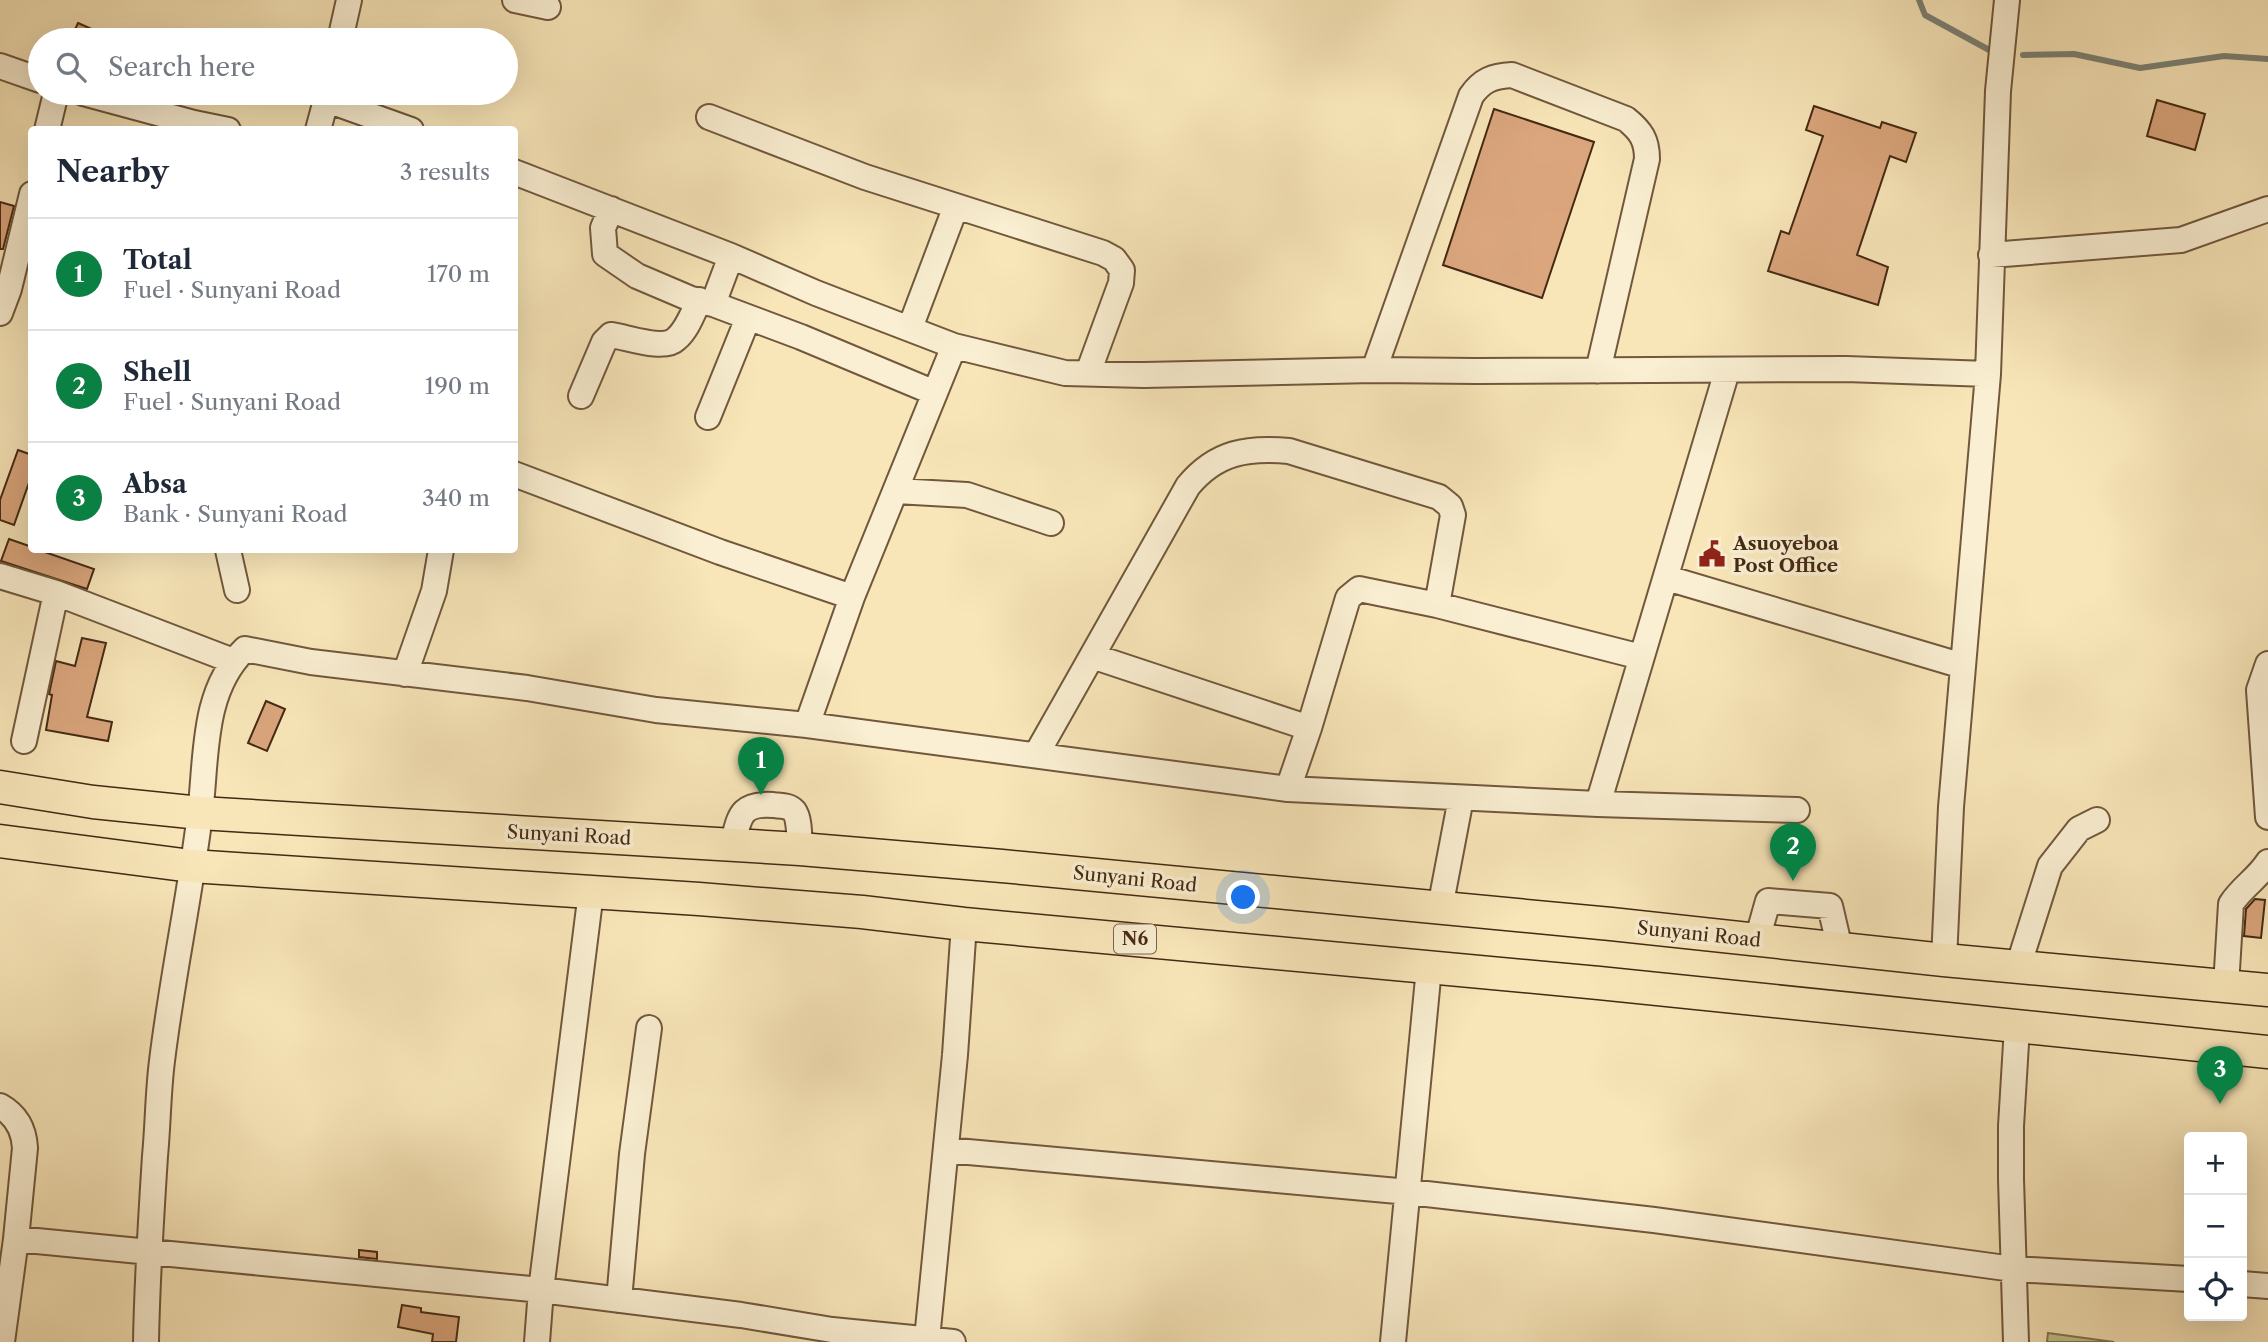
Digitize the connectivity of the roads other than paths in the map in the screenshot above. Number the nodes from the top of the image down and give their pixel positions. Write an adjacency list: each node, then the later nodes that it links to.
1 (349, 0): 5 (street)
2 (515, 0): 4 (street)
3 (2007, 0): 22 (street)
4 (548, 7)
5 (343, 28)
6 (0, 66): 7 (street)
7 (28, 76)
8 (53, 105): 13 (street)
9 (127, 105): 14 (street)
10 (325, 105): 15 (street)
11 (349, 105): 16 (street)
12 (709, 117): 18 (street)
13 (48, 126)
14 (209, 126)
15 (319, 126)
16 (401, 126)
17 (518, 177): 20 (street)
18 (956, 206): 28 (street); 33 (street)
19 (28, 207): 24 (street)
20 (611, 209): 23 (street); 25 (street)
21 (2268, 209): 22 (street)
22 (1991, 255): 34 (street)
23 (731, 256): 25 (street); 28 (street)
24 (4, 287): 26 (street)
25 (706, 302): 27 (street); 36 (street)
26 (0, 313)
27 (748, 318): 35 (street); 37 (street)
28 (911, 328): 29 (street)
29 (954, 346): 33 (street); 35 (street)
30 (1374, 369): 31 (street); 31 (street); 33 (street)
31 (1598, 371): 32 (street)
32 (1727, 371): 34 (street); 44 (street)
33 (1088, 373)
34 (1989, 374): 53 (street)
35 (934, 393): 39 (street)
36 (581, 396)
37 (708, 417)
38 (518, 476): 47 (street)
39 (896, 491): 40 (street); 47 (street)
40 (1051, 523)
41 (229, 553): 45 (street)
42 (440, 553): 54 (street)
43 (0, 576): 46 (street)
44 (1667, 578): 50 (street); 53 (street)
45 (237, 590)
46 (56, 593): 51 (street); 57 (street)
47 (852, 597): 55 (street)
48 (1437, 605): 49 (street); 50 (street); 56 (street)
49 (1092, 656): 56 (street); 58 (street)
50 (1642, 657): 62 (street)
51 (233, 661): 54 (street); 64 (street)
52 (2268, 664): 65 (street)
53 (1963, 666): 77 (street)
54 (405, 674): 55 (street)
55 (807, 725): 58 (street)
56 (1309, 727): 60 (street)
57 (24, 741)
58 (1036, 755): 60 (street)
59 (0, 787): 64 (main road, Sunyani Road)
60 (1288, 789): 61 (street)
61 (1461, 798): 62 (street); 73 (street)
62 (1598, 804): 63 (street)
63 (1797, 810)
64 (200, 813): 68 (main road, Sunyani Road); 71 (street)
65 (2268, 817)
66 (2097, 820): 78 (street)
67 (0, 841): 71 (main road, N6)
68 (732, 845): 69 (main road, Sunyani Road); 69 (street)
69 (800, 849): 73 (main road, Sunyani Road)
70 (2268, 862): 80 (street)
71 (191, 866): 72 (main road, N6); 89 (street)
72 (591, 892): 74 (main road, N6); 94 (street)
73 (1440, 908): 75 (main road, Sunyani Road)
74 (964, 924): 79 (main road, N6); 86 (street)
75 (1757, 940): 76 (main road, Sunyani Road); 76 (street)
76 (1840, 950): 77 (main road, Sunyani Road)
77 (1944, 960): 78 (main road, Sunyani Road)
78 (2018, 967): 80 (main road, Sunyani Road)
79 (1429, 968): 82 (main road, N6); 87 (street)
80 (2227, 986): 81 (main road, Sunyani Road)
81 (2268, 990)
82 (2017, 1027): 84 (main road, N6); 90 (street)
83 (649, 1028): 95 (street)
84 (2268, 1052)
85 (0, 1106): 88 (street)
86 (946, 1150): 87 (street); 97 (street)
87 (1409, 1192): 90 (street); 102 (street)
88 (16, 1239): 89 (street); 98 (street)
89 (148, 1253): 94 (street); 99 (street)
90 (2013, 1269): 91 (street); 103 (street)
91 (2184, 1279)
92 (2247, 1284): 93 (street)
93 (2268, 1286)
94 (541, 1290): 95 (street); 100 (street)
95 (619, 1300): 96 (street)
96 (831, 1336): 97 (street)
97 (927, 1339): 101 (street)
98 (2, 1342)
99 (146, 1342)
100 (537, 1342)
101 (953, 1342)
102 (1393, 1342)
103 (2016, 1342)

